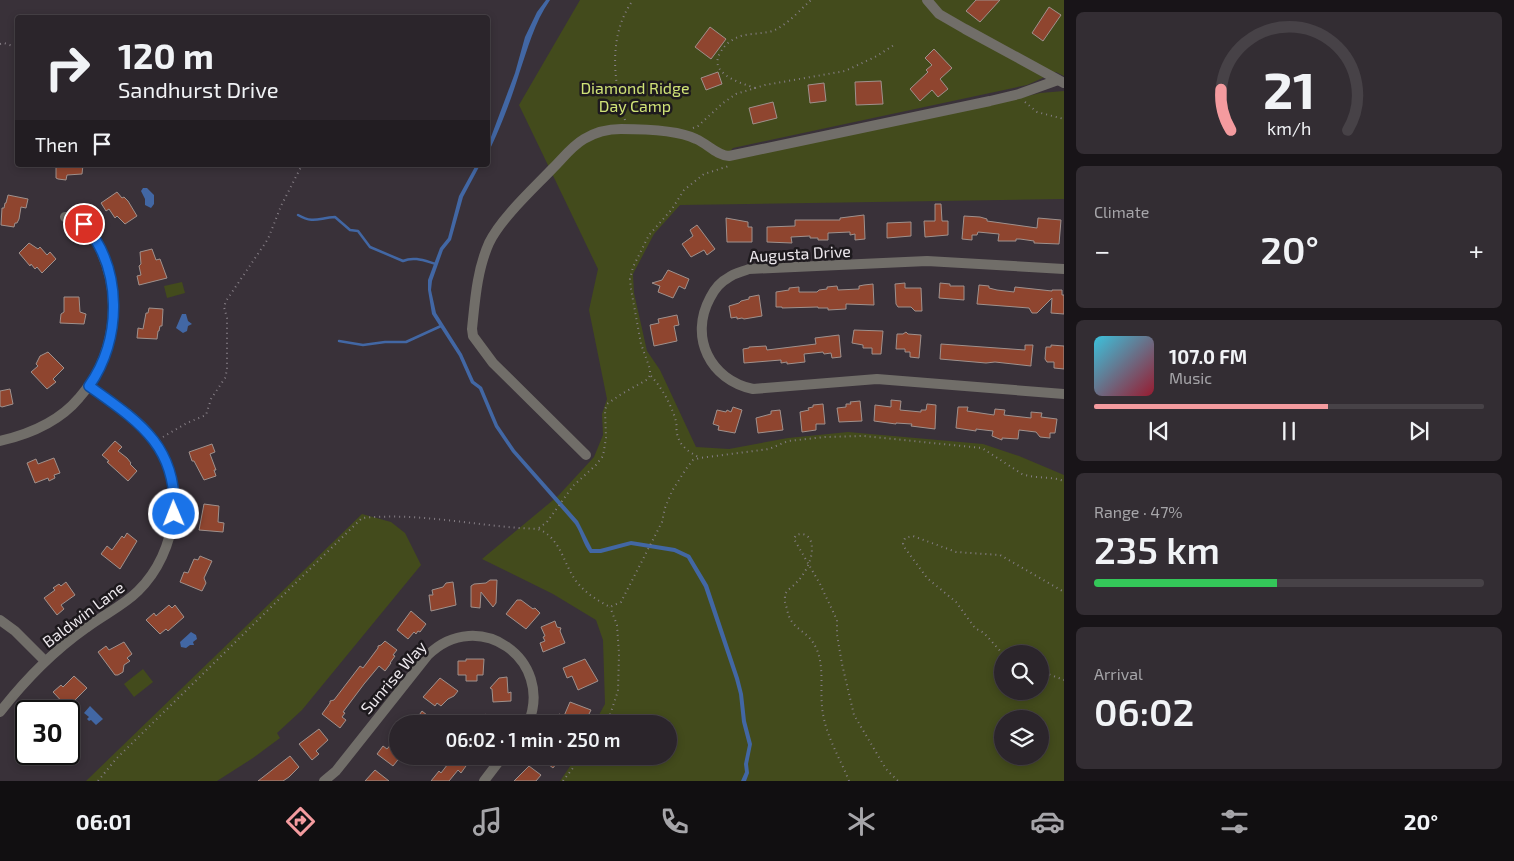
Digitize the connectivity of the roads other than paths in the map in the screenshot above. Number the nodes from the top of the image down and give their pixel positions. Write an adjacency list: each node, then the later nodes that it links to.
1 (927, 0): 2 (street)
2 (1061, 82): 8 (street)
3 (65, 217): 5 (street)
4 (1064, 269): 6 (street, Augusta Drive)
5 (89, 386): 7 (street); 10 (street, Baldwin Lane)
6 (1064, 394)
7 (0, 440)
8 (586, 455)
9 (0, 620): 10 (street)
10 (45, 661): 11 (street, Baldwin Lane)
11 (0, 712)
12 (532, 715): 14 (street, Sunrise Way)
13 (496, 765): 15 (street)
14 (324, 781)
15 (484, 781)

